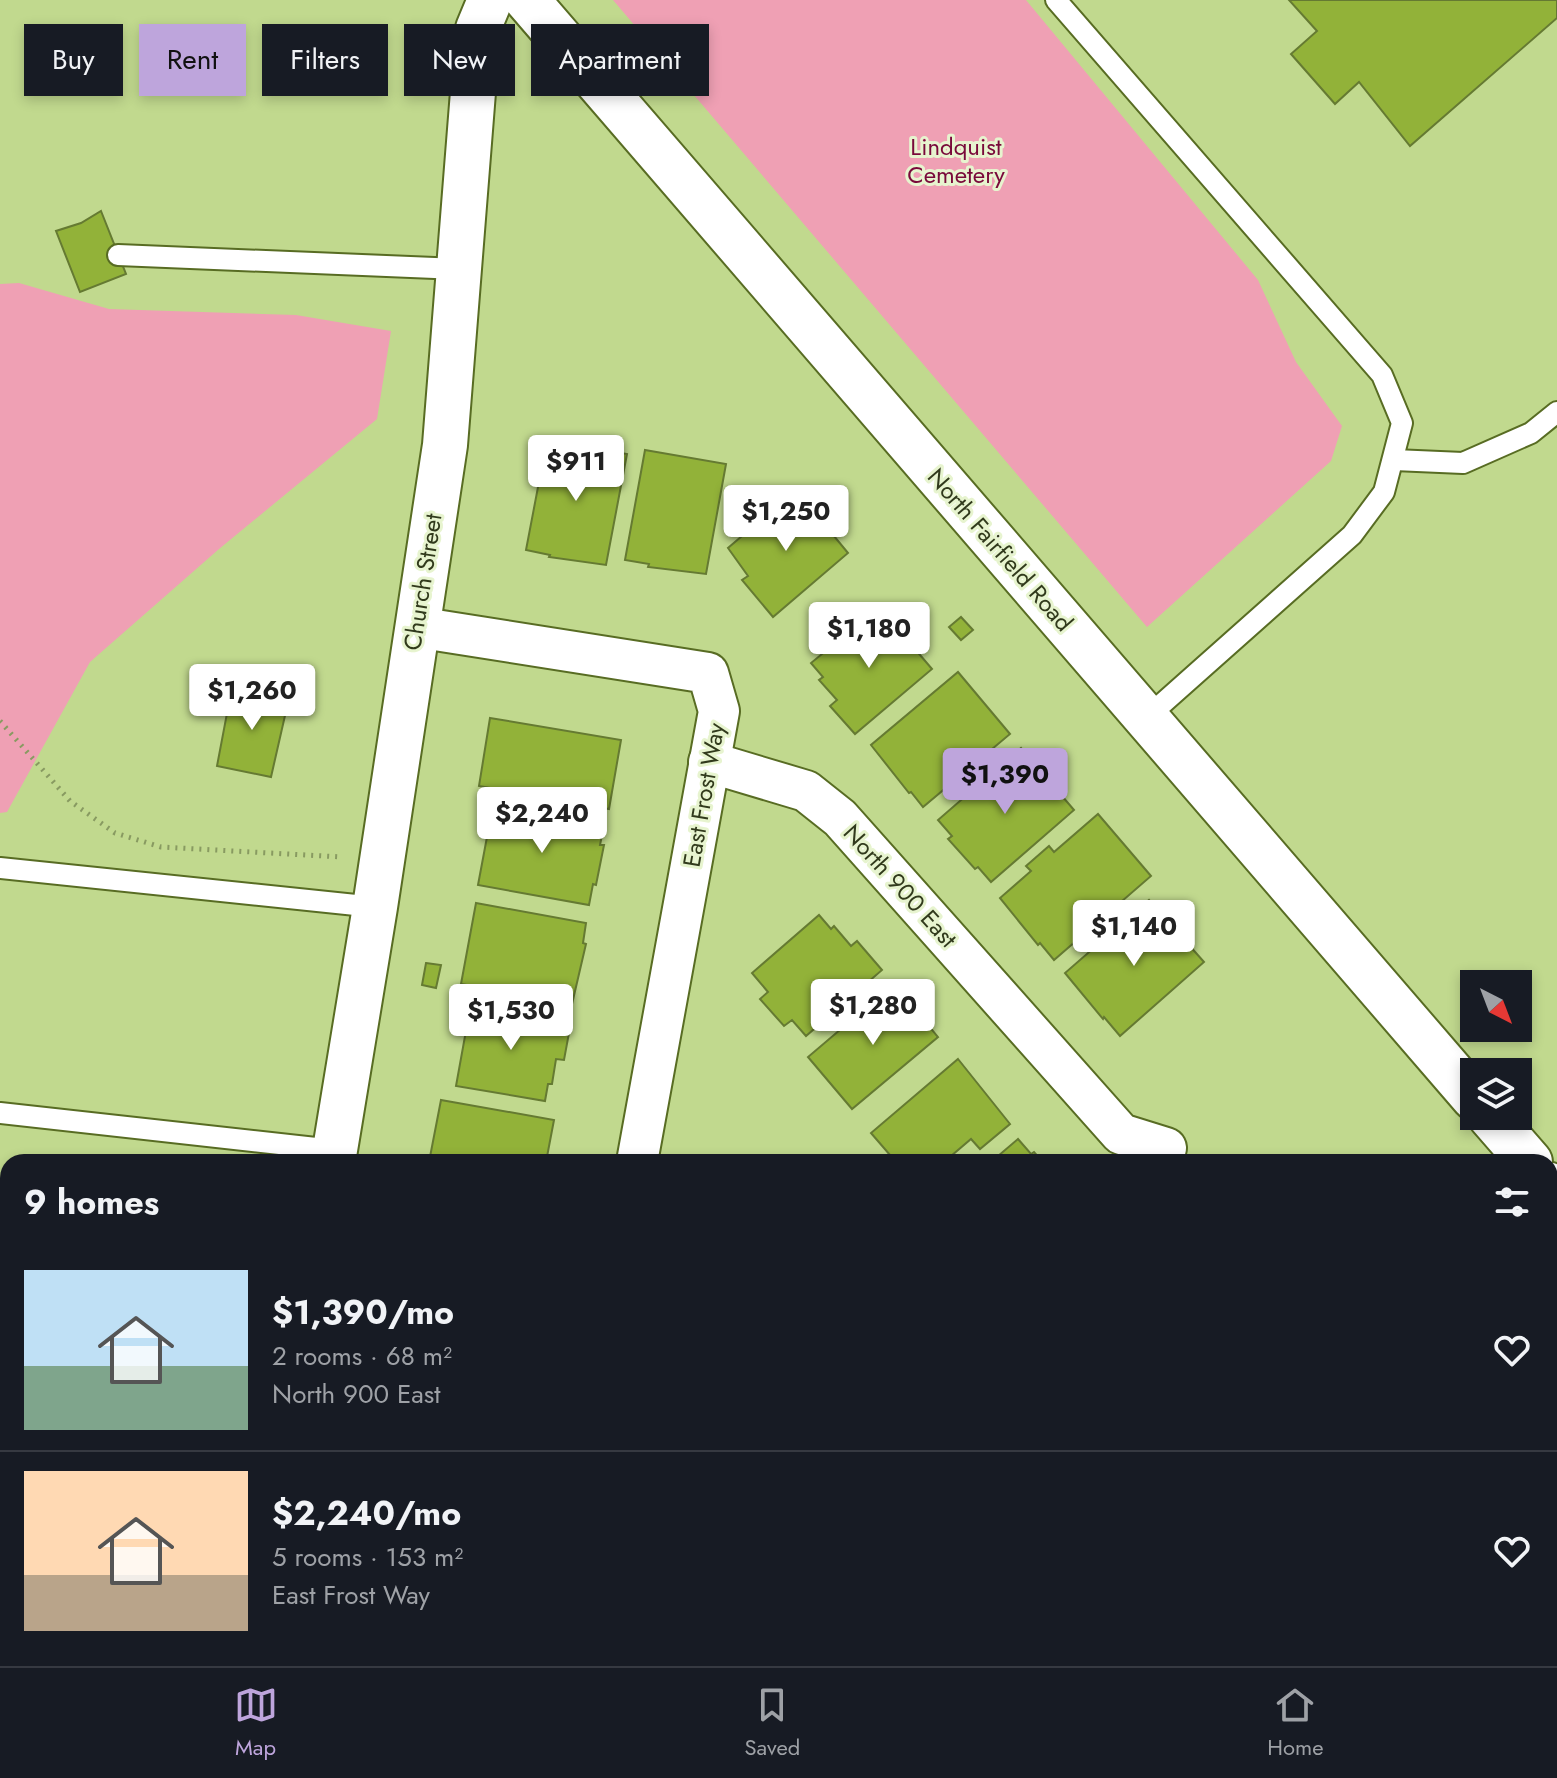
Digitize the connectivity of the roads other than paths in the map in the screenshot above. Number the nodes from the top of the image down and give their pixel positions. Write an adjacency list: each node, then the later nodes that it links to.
1 (490, 0): 5 (main road, Church Street)
2 (527, 0): 9 (main road, North Fairfield Road)
3 (1056, 0): 7 (lane)
4 (118, 255): 5 (lane)
5 (459, 269): 8 (main road, Church Street)
6 (1557, 412): 7 (lane)
7 (1394, 460): 9 (lane)
8 (416, 627): 10 (street, East Frost Way); 12 (main road, Church Street)
9 (1145, 719): 13 (main road, North Fairfield Road)
10 (709, 762): 16 (street, North 900 East); 19 (street, East Frost Way)
11 (0, 868): 12 (lane)
12 (375, 907): 18 (main road, Church Street)
13 (1460, 1082)
14 (0, 1113): 17 (lane)
15 (1502, 1130): 20 (main road)
16 (1166, 1148)
17 (318, 1154)
18 (334, 1154)
19 (638, 1154)
20 (1523, 1154)

